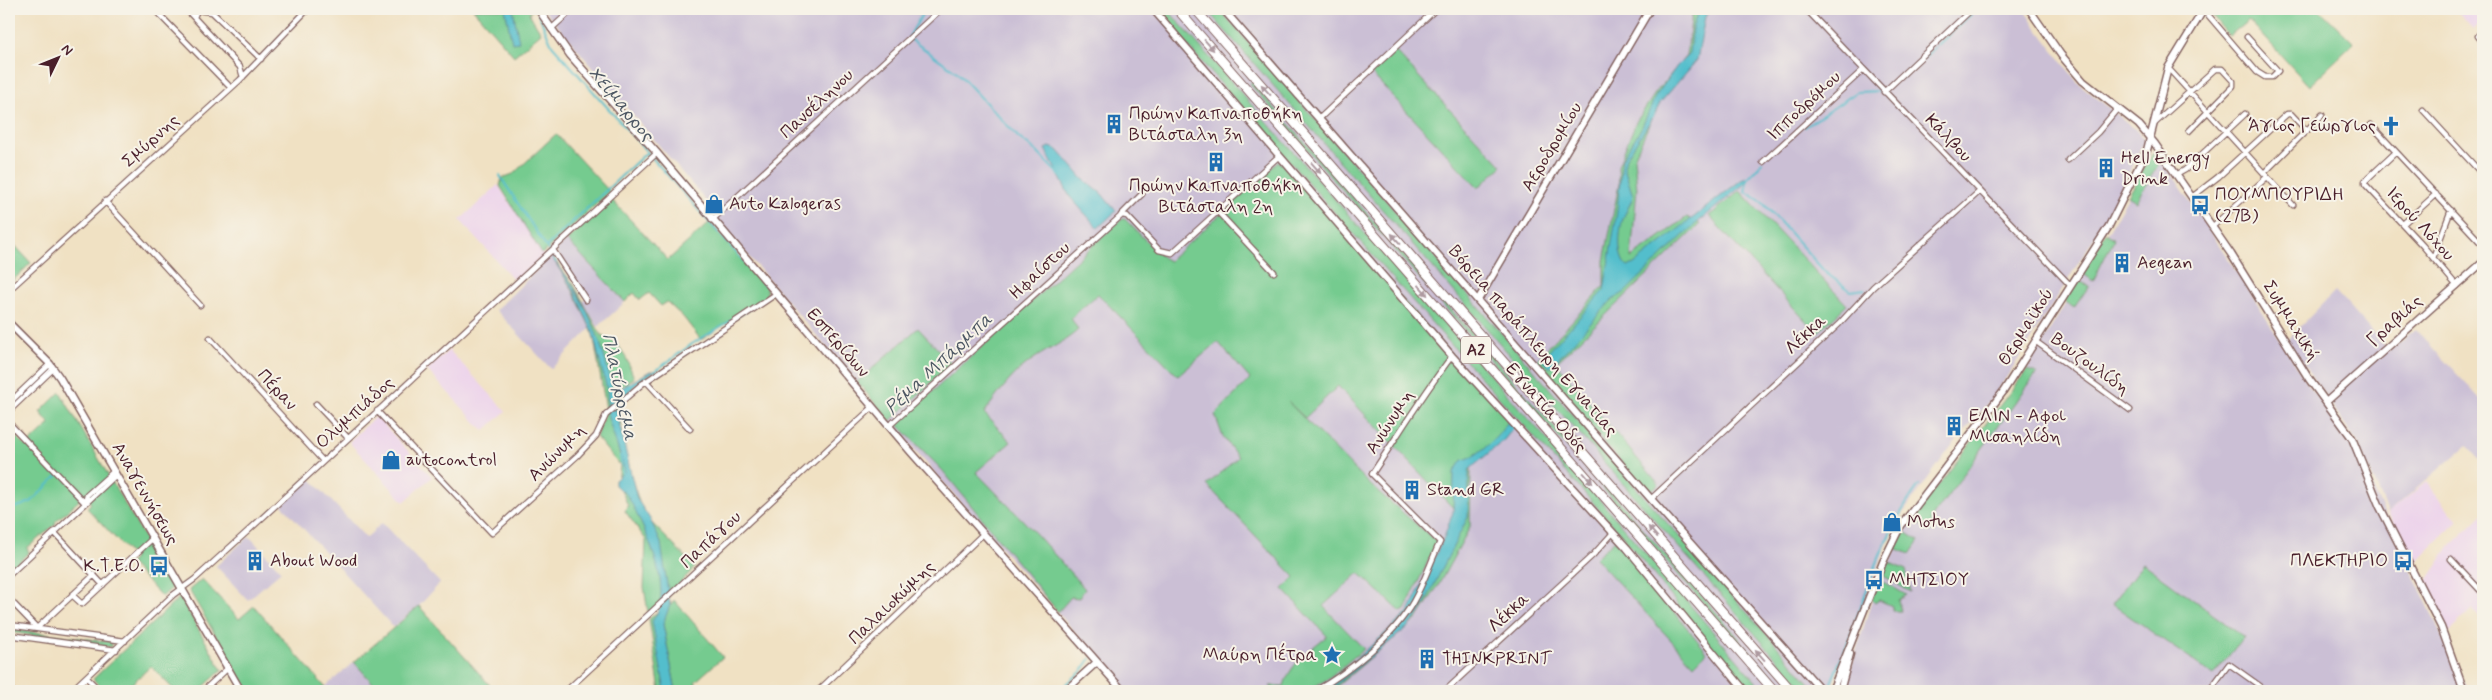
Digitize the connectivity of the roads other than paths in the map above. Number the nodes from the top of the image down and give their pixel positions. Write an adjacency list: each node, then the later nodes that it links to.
1 (154, 9): 26 (street)
2 (186, 9): 17 (street)
3 (308, 9): 22 (street, Σμύρνης)
4 (538, 9): 18 (street, Εσπερίδων)
5 (573, 9): 18 (street)
6 (941, 9): 59 (street, Πανσέληνου)
7 (1153, 9): 44 (street)
8 (1177, 9): 129 (highway, Εγνατία Οδός / Α2, one-way to 129)
9 (1196, 9): 130 (highway, Εγνατία Οδός / Α2, one-way to 9)
10 (1223, 9): 34 (street, Βόρεια παράπλευρη Εγνατίας)
11 (1436, 9): 34 (street)
12 (1650, 9): 72 (street, Αεροδρομίου)
13 (1806, 9): 24 (street, Κάλβου)
14 (1972, 9): 27 (street)
15 (2029, 9): 29 (street, Συμμαχική)
16 (2204, 9): 20 (street); 23 (street, Θερμαϊκού)
17 (194, 18): 22 (street); 25 (street)
18 (551, 29): 43 (street, Εσπερίδων)
19 (2483, 29): 21 (street)
20 (2247, 37)
21 (2483, 42)
22 (261, 59): 25 (street, Σμύρνης)
23 (2168, 68): 28 (street); 35 (street, Θερμαϊκού)
24 (1863, 70): 27 (street, Κάλβου); 46 (street, Ιπποδρόμου)
25 (243, 77): 26 (street, Σμύρνης)
26 (231, 88): 54 (street, Σμύρνης)
27 (1884, 92): 50 (street, Κάλβου)
28 (2189, 92): 31 (street); 31 (street); 35 (street)
29 (2118, 108): 40 (street, Συμμαχική); 45 (street)
30 (2424, 110): 49 (street)
31 (2208, 112): 37 (street); 38 (street)
32 (2245, 114): 38 (street)
33 (2322, 115): 39 (street)
34 (1320, 118): 72 (street, Βόρεια παράπλευρη Εγνατίας)
35 (2153, 125): 40 (street, Θερμαϊκού)
36 (2371, 125): 42 (street)
37 (2189, 131)
38 (2226, 131): 41 (street); 47 (street)
39 (2307, 131): 41 (street); 48 (street)
40 (2150, 138): 47 (street, Συμμαχική); 67 (street, Θερμαϊκού)
41 (2245, 152): 48 (street); 53 (street)
42 (2396, 152): 52 (street); 60 (street, Ιερού Λόχου)
43 (657, 153): 59 (street, Εσπερίδων); 63 (street, Ολυμπιάδος)
44 (1279, 156): 57 (street); 77 (street)
45 (2068, 160)
46 (1763, 162)
47 (2176, 175): 53 (street, Συμμαχική)
48 (2266, 175): 55 (street); 61 (street)
49 (2483, 175)
50 (1980, 191): 67 (street, Κάλβου); 93 (street, Λέκκα)
51 (1142, 194): 58 (street, Ηφαίστου)
52 (2436, 194): 56 (street); 60 (street)
53 (2192, 197): 61 (street, Συμμαχική)
54 (105, 201): 69 (street, Σμύρνης); 73 (street)
55 (2293, 205)
56 (2451, 210): 62 (street); 64 (street)
57 (1218, 212): 58 (street); 66 (street)
58 (1121, 215): 88 (street, Ηφαίστου)
59 (712, 220): 70 (street, Εσπερίδων)
60 (2403, 224): 64 (street, Ιερού Λόχου)
61 (2212, 227): 80 (street, Συμμαχική)
62 (2483, 245)
63 (553, 250): 71 (street); 86 (street, Ολυμπιάδος)
64 (2433, 258): 68 (street, Ιερού Λόχου)
65 (2483, 262): 68 (street, Γραβιάς)
66 (1274, 272)
67 (2070, 284): 76 (street, Θερμαϊκού)
68 (2457, 286): 80 (street, Γραβιάς)
69 (9, 290)
70 (776, 294): 79 (street, Ανώνυμη); 83 (street, Εσπερίδων)
71 (586, 300)
72 (1478, 300): 93 (street, Βόρεια παράπλευρη Εγνατίας)
73 (200, 306)
74 (9, 323): 78 (street, Αναγεννήσεως)
75 (210, 338): 91 (street, Πέραν)
76 (2035, 341): 84 (street, Βουζουλίδη); 111 (street, Θερμαϊκού)
77 (1452, 356): 97 (street); 126 (street, Ανώνυμη)
78 (52, 366): 81 (street); 85 (street); 92 (street, Αναγεννήσεως)
79 (646, 381): 86 (street, Ανώνυμη); 89 (street)
80 (2326, 402): 136 (street, Συμμαχική)
81 (9, 403)
82 (316, 404): 90 (street)
83 (873, 407): 88 (street, Εσπερίδων); 122 (street, Παπάγου)
84 (2130, 410)
85 (9, 411)
86 (377, 411): 90 (street, Ολυμπιάδος)
87 (9, 423): 94 (street)
88 (888, 426): 96 (street, Εσπερίδων)
89 (690, 428)
90 (348, 438): 91 (street, Ολυμπιάδος)
91 (323, 461): 103 (street, Ολυμπιάδος)
92 (115, 473): 94 (street); 98 (street, Αναγεννήσεως)
93 (1651, 499): 131 (street, Βόρεια παράπλευρη Εγνατίας)
94 (85, 503): 95 (street)
95 (54, 532): 100 (street); 101 (street)
96 (983, 534): 113 (street, Εσπερίδων); 123 (street, Παλαιοκώμης)
97 (1612, 534): 127 (street, Λέκκα); 128 (street)
98 (153, 538): 102 (street); 103 (street, Αναγεννήσεως)
99 (2451, 559): 104 (street)
100 (9, 575)
101 (94, 575): 102 (street); 105 (street)
102 (103, 584): 105 (street)
103 (181, 588): 110 (street, Ολυμπιάδος); 114 (street, Αναγεννήσεως)
104 (2480, 590)
105 (72, 595): 108 (street)
106 (9, 599): 108 (street)
107 (9, 625): 108 (street)
108 (37, 628): 110 (street)
109 (9, 635): 112 (street)
110 (125, 641): 112 (street, Ολυμπιάδος)
111 (1850, 648): 132 (street, Θερμαϊκού); 133 (street, Θερμαϊκού)
112 (116, 650): 115 (street, Ολυμπιάδος)
113 (1097, 662): 124 (street); 125 (street, Εσπερίδων)
114 (228, 668): 120 (street); 121 (street, Αναγεννήσεως)
115 (86, 677): 118 (street, Ολυμπιάδος); 119 (street)
116 (9, 688): 117 (street)
117 (12, 691)
118 (71, 691)
119 (100, 691)
120 (203, 691)
121 (241, 691)
122 (566, 691)
123 (818, 691)
124 (1065, 691)
125 (1123, 691)
126 (1315, 691)
127 (1445, 691)
128 (1745, 691)
129 (1774, 691)
130 (1792, 691)
131 (1822, 691)
132 (1832, 691)
133 (1840, 691)
134 (2210, 691): 135 (street)
135 (2267, 691)
136 (2464, 691)

